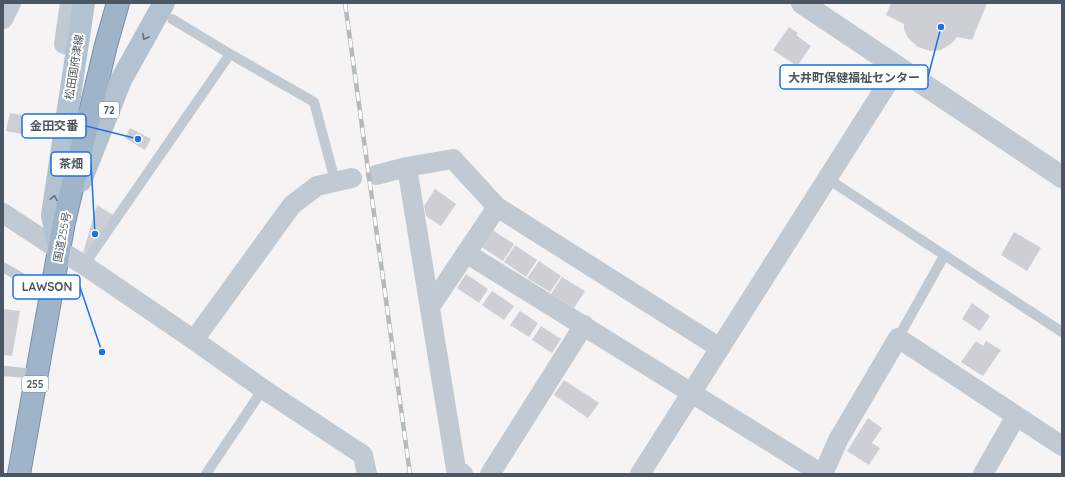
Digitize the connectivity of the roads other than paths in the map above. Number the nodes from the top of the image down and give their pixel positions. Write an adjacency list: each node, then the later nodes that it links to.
1 (11, 3): 7 (street)
2 (70, 3): 8 (street)
3 (84, 3): 8 (main road, 松田国府津線)
4 (118, 3): 18 (highway, 国道255号 / 255)
5 (802, 3): 10 (street)
6 (168, 11): 9 (lane); 18 (main road, 72, one-way to 18)
7 (3, 19)
8 (77, 47): 19 (main road, 松田国府津線, one-way to 8)
9 (230, 54): 15 (lane); 22 (lane)
10 (898, 67): 13 (street); 14 (street)
11 (407, 167): 12 (street); 16 (street); 25 (street)
12 (376, 175)
13 (1062, 177)
14 (828, 179): 21 (lane); 30 (street)
15 (343, 180): 29 (street)
16 (497, 207): 20 (street); 30 (street)
17 (3, 213): 19 (street)
18 (64, 222): 19 (highway, 国道255号 / 255)
19 (59, 250): 22 (street); 24 (highway, 国道255号 / 255)
20 (466, 253): 25 (street); 26 (street)
21 (944, 256): 27 (lane); 28 (lane)
22 (84, 265): 29 (street)
23 (3, 267): 24 (lane)
24 (52, 294): 32 (highway, 国道255号 / 255)
25 (430, 307): 40 (street)
26 (584, 325): 34 (street); 41 (street)
27 (1062, 332)
28 (898, 338): 35 (street); 43 (street)
29 (194, 340): 33 (street)
30 (720, 348): 34 (street)
31 (3, 372): 32 (lane)
32 (37, 374): 37 (highway, 国道255号 / 255)
33 (263, 389): 38 (lane); 39 (street)
34 (692, 392): 42 (street); 43 (street)
35 (1016, 416): 36 (street); 44 (street)
36 (1062, 446)
37 (19, 474)
38 (206, 474)
39 (367, 474)
40 (463, 474)
41 (490, 474)
42 (640, 474)
43 (823, 474)
44 (982, 474)

